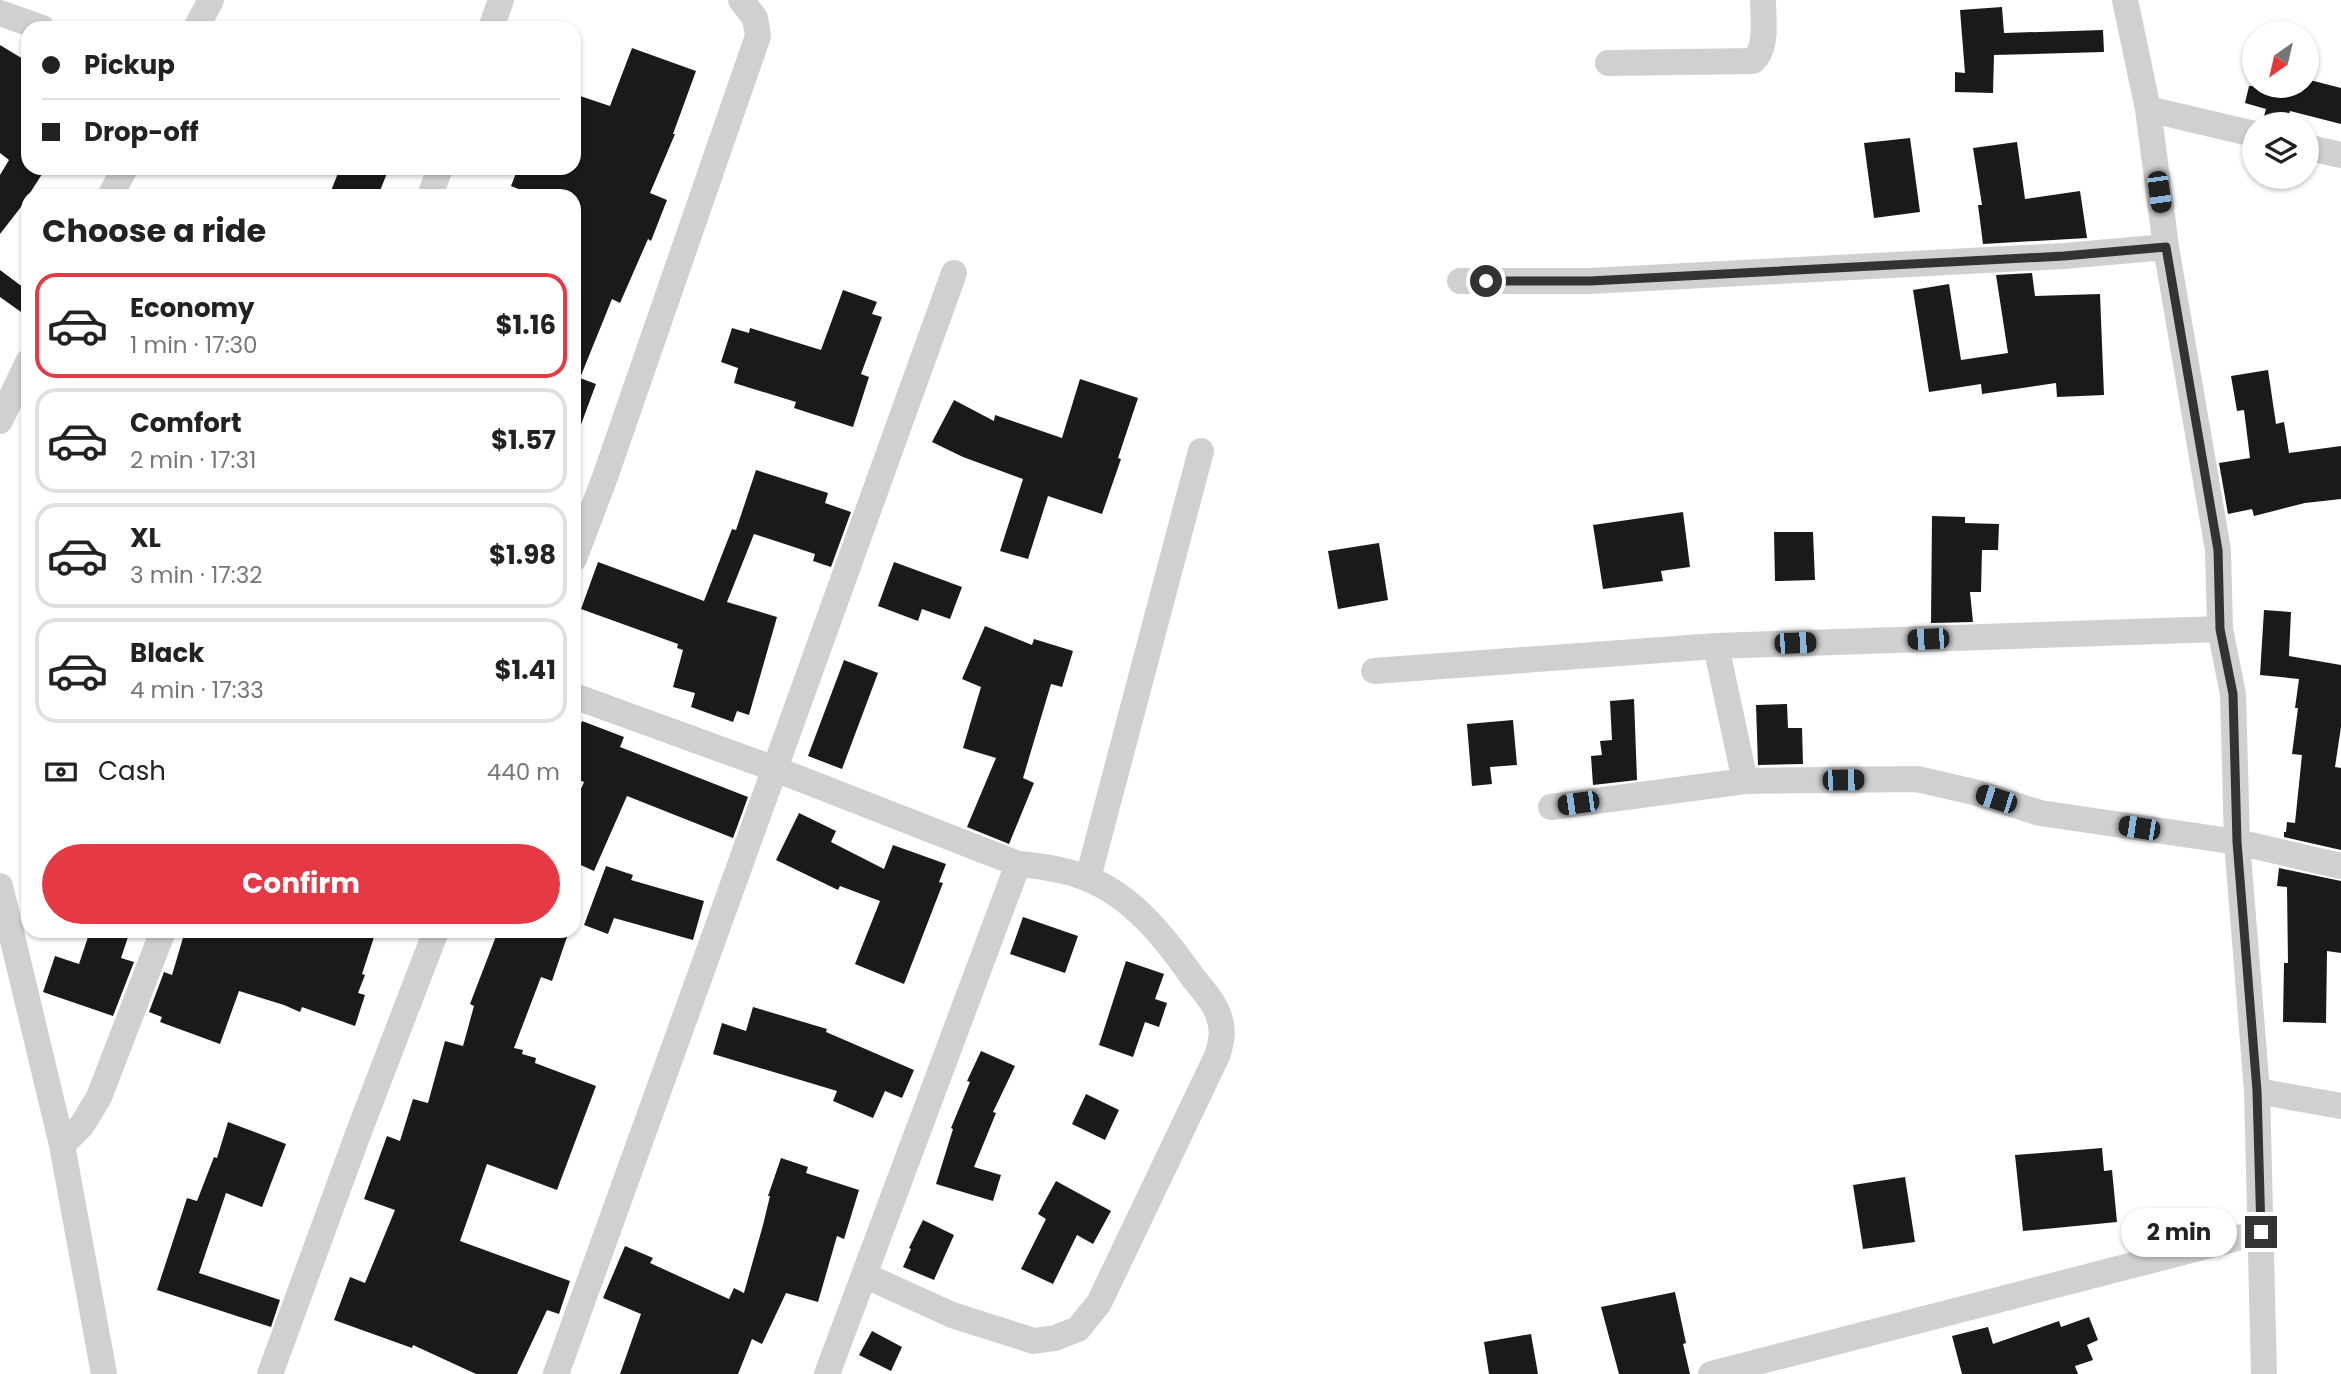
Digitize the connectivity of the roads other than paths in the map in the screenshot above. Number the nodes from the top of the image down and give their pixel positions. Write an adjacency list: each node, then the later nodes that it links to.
1 (211, 0): 8 (street)
2 (501, 0): 9 (street)
3 (741, 0): 22 (street)
4 (1763, 0): 10 (street)
5 (2125, 0): 11 (street)
6 (0, 13): 7 (street)
7 (22, 21)
8 (200, 21)
9 (494, 21)
10 (1608, 63)
11 (2148, 109): 12 (street); 15 (street)
12 (2242, 131)
13 (2319, 150): 14 (street)
14 (2341, 155)
15 (2166, 247): 17 (street); 23 (street)
16 (954, 273): 27 (street)
17 (1460, 281)
18 (21, 370): 19 (street)
19 (7, 387): 20 (street)
20 (0, 421)
21 (1201, 451): 33 (street)
22 (581, 540)
23 (2220, 629): 24 (street); 30 (street)
24 (1716, 646): 25 (street); 28 (street)
25 (1374, 671)
26 (581, 699): 27 (street)
27 (775, 769): 31 (street); 44 (street)
28 (1745, 782): 29 (street); 30 (street)
29 (1551, 807)
30 (2237, 842): 32 (street); 37 (street)
31 (1018, 864): 33 (street); 41 (street)
32 (2341, 866)
33 (1088, 878): 41 (street)
34 (0, 886): 39 (street)
35 (160, 938): 39 (street)
36 (433, 938): 43 (street)
37 (2257, 1091): 38 (street); 40 (street)
38 (2341, 1106)
39 (62, 1145): 42 (street)
40 (2261, 1232): 46 (street); 47 (street)
41 (864, 1275): 45 (street)
42 (104, 1374)
43 (270, 1374)
44 (556, 1374)
45 (827, 1374)
46 (1711, 1374)
47 (2264, 1374)

